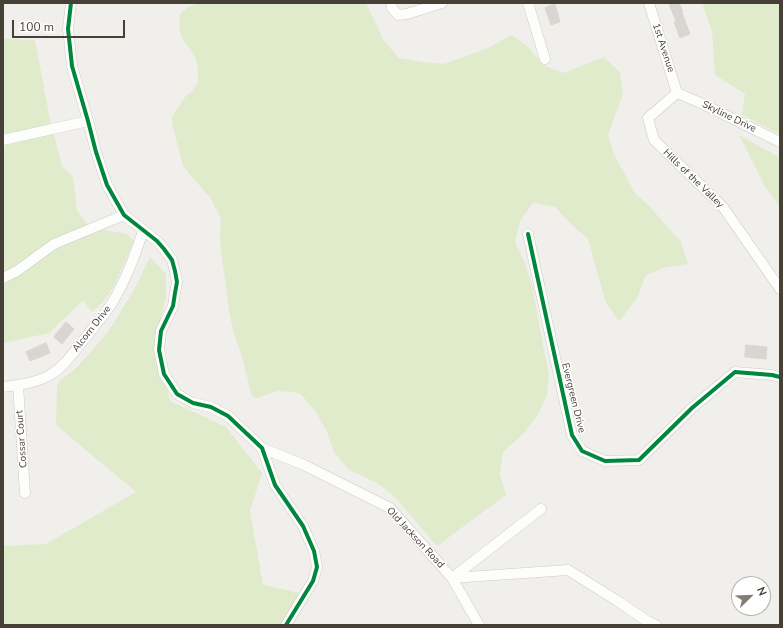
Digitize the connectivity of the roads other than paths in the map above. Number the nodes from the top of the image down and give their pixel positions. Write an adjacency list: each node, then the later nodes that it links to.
1 (71, 3): 8 (street)
2 (391, 3): 3 (street)
3 (442, 3)
4 (528, 3): 6 (street)
5 (649, 3): 7 (street, 1st Avenue)
6 (545, 60)
7 (677, 93): 10 (street, Skyline Drive); 15 (street, Hills of the Valley)
8 (88, 121): 9 (street); 11 (street)
9 (3, 140)
10 (780, 142)
11 (124, 215): 12 (street); 14 (street)
12 (143, 230): 17 (street, Alcorn Drive); 19 (street)
13 (528, 234): 16 (street, Evergreen Drive)
14 (3, 278)
15 (780, 289)
16 (780, 377)
17 (18, 385): 18 (street, Alcorn Drive); 20 (street, Cossar Court)
18 (3, 387)
19 (262, 448): 22 (street, Old Jackson Road); 23 (street)
20 (25, 493)
21 (541, 509): 22 (street)
22 (452, 578): 24 (street, Old Jackson Road); 25 (street)
23 (286, 625)
24 (479, 625)
25 (656, 625)

